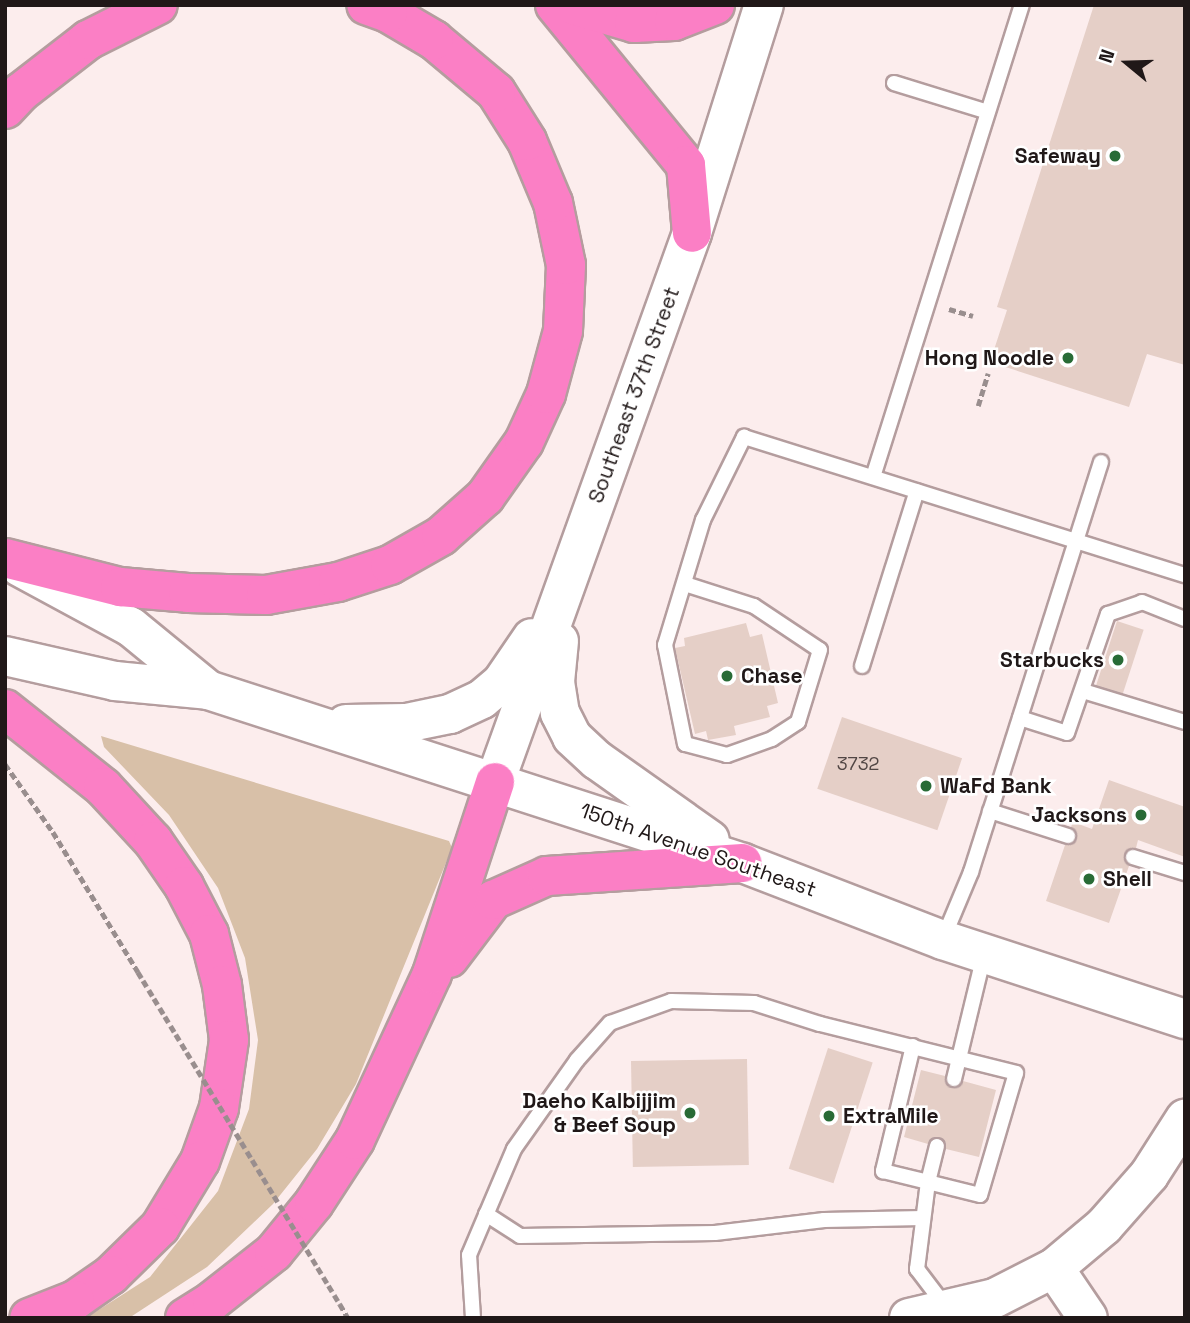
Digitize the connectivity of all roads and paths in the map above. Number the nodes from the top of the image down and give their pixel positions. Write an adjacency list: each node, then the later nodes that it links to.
1 (158, 5): 9 (highway)
2 (366, 5): 20 (highway)
3 (555, 5): 11 (highway)
4 (573, 5): 5 (highway)
5 (715, 5)
6 (764, 5): 11 (main road, Southeast 37th Street)
7 (1022, 5): 10 (lane)
8 (894, 83): 10 (lane)
9 (5, 109)
10 (988, 112): 17 (lane)
11 (692, 233): 23 (main road, Southeast 37th Street)
12 (945, 307): 13 (path)
13 (973, 316)
14 (988, 374): 15 (path)
15 (978, 406)
16 (1101, 462): 19 (lane)
17 (873, 477): 18 (lane); 22 (lane)
18 (916, 491): 19 (lane); 26 (lane)
19 (1074, 541): 21 (lane); 30 (lane)
20 (5, 558): 27 (main road, 150th Avenue Southeast)
21 (1185, 575)
22 (685, 584): 22 (lane)
23 (565, 590): 32 (main road); 34 (main road, Southeast 37th Street); 38 (main road)
24 (1185, 619): 28 (lane)
25 (5, 656): 27 (main road, 150th Avenue Southeast)
26 (862, 666)
27 (208, 690): 32 (main road, 150th Avenue Southeast)
28 (1083, 691): 30 (lane); 31 (lane)
29 (5, 709): 54 (highway)
30 (1020, 718): 35 (lane)
31 (1185, 722)
32 (316, 725): 34 (main road, 150th Avenue Southeast)
33 (5, 764): 56 (path, bridge)
34 (495, 782): 38 (main road, 150th Avenue Southeast); 42 (highway)
35 (990, 811): 36 (lane); 40 (lane)
36 (1068, 836)
37 (1133, 857): 39 (lane)
38 (743, 863): 40 (main road, 150th Avenue Southeast); 42 (highway)
39 (1185, 873)
40 (943, 940): 41 (main road, 150th Avenue Southeast)
41 (985, 954): 43 (main road, 150th Avenue Southeast); 45 (lane)
42 (432, 974): 55 (highway)
43 (1185, 1019)
44 (913, 1046): 45 (lane); 49 (lane); 50 (lane)
45 (960, 1057): 46 (lane); 49 (lane)
46 (954, 1079)
47 (1185, 1119): 52 (main road)
48 (937, 1146): 49 (lane)
49 (928, 1182): 51 (lane)
50 (486, 1214): 51 (lane); 57 (lane)
51 (923, 1218): 53 (lane)
52 (1054, 1268): 53 (main road); 59 (main road)
53 (950, 1314): 58 (main road)
54 (29, 1318)
55 (185, 1318)
56 (348, 1318)
57 (473, 1318)
58 (909, 1318)
59 (1088, 1318)

